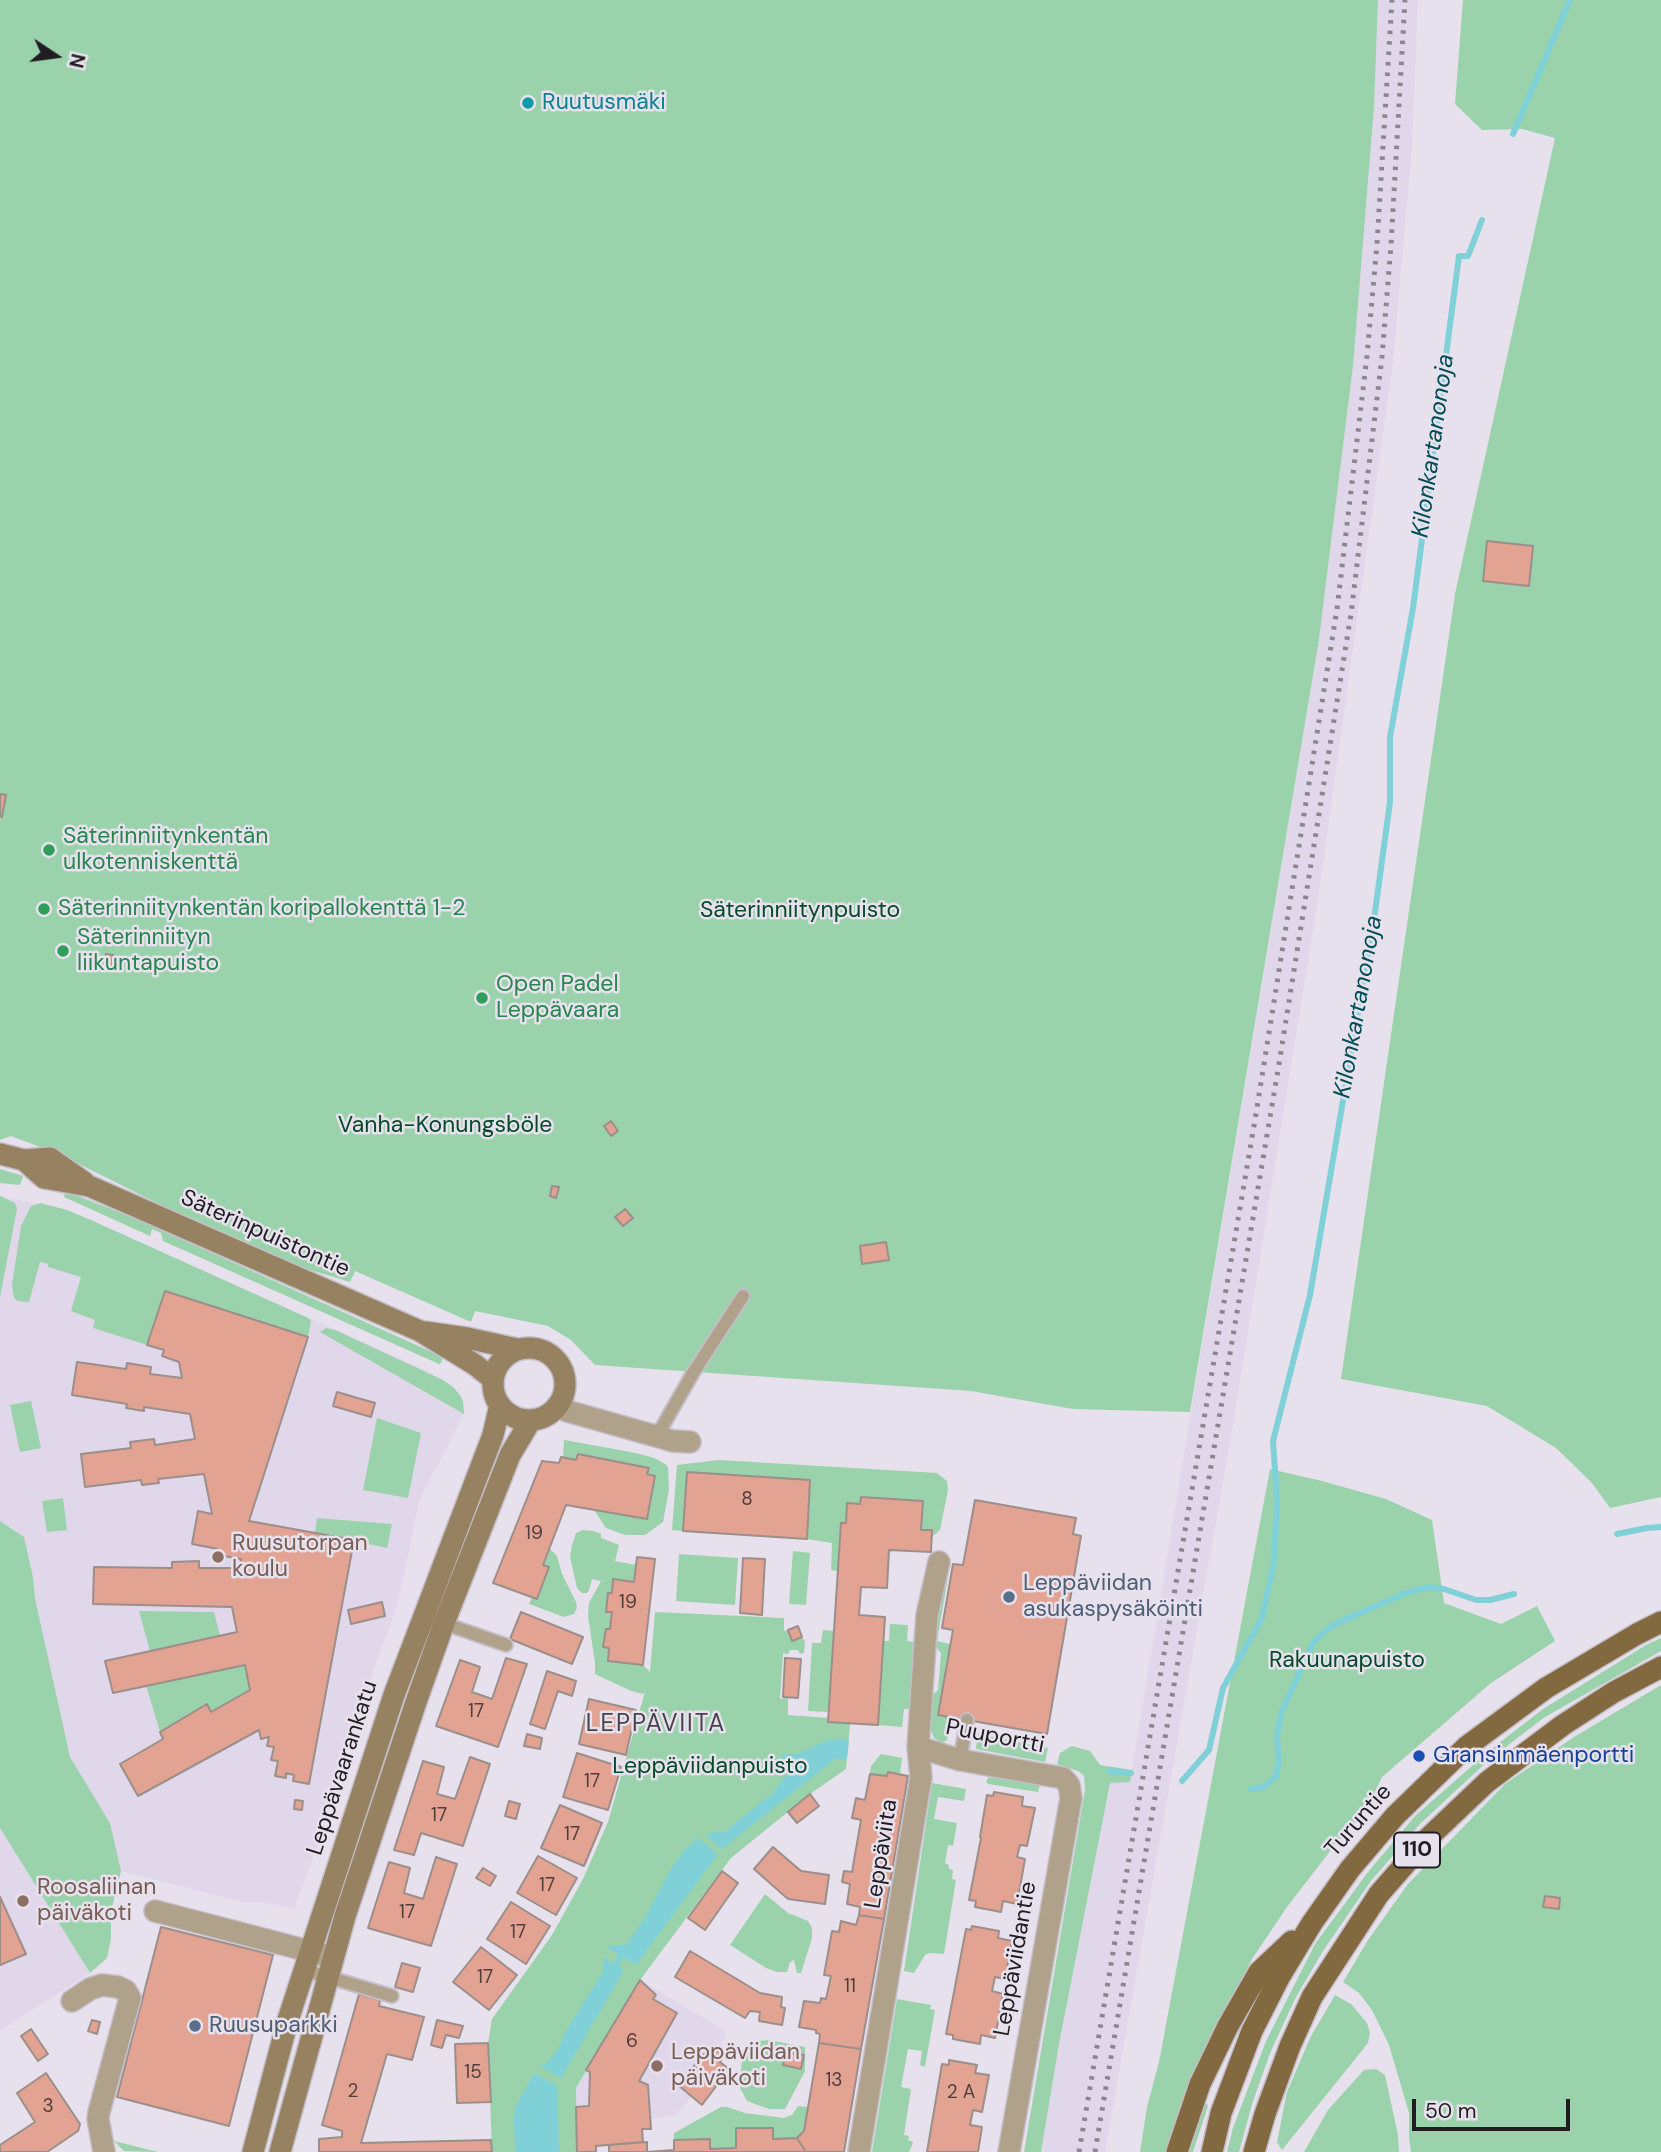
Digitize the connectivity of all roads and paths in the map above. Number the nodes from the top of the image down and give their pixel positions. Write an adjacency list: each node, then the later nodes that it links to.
1 (0, 1154): 3 (main road, Säterinpuistontie)
2 (743, 1296): 9 (lane)
3 (420, 1331): 4 (main road, Säterinpuistontie); 5 (main road, Säterinpuistontie)
4 (517, 1349): 5 (main road); 7 (main road)
5 (493, 1379): 6 (main road)
6 (500, 1405): 8 (main road); 12 (main road, Leppävaarankatu)
7 (557, 1406): 8 (main road); 9 (street)
8 (531, 1420): 14 (main road)
9 (657, 1436): 10 (street)
10 (690, 1441)
11 (939, 1562): 18 (street, Leppäviita)
12 (422, 1615): 14 (lane); 23 (main road, Leppävaarankatu)
13 (1661, 1622): 22 (main road, Turuntie / 110)
14 (444, 1623): 15 (lane); 24 (main road)
15 (506, 1645)
16 (1661, 1667): 34 (main road, 110)
17 (967, 1720): 19 (lane)
18 (918, 1747): 19 (street, Puuportti); 30 (street, Leppäviita)
19 (960, 1760): 20 (street, Puuportti)
20 (1063, 1778): 31 (street, Leppäviidantie)
21 (155, 1911): 23 (street)
22 (1312, 1923): 32 (main road); 33 (main road, Turuntie / 110)
23 (307, 1961): 24 (street); 28 (main road, Leppävaarankatu)
24 (331, 1967): 25 (lane); 29 (main road)
25 (392, 1996)
26 (72, 2001): 27 (street)
27 (104, 2152)
28 (253, 2152)
29 (281, 2152)
30 (859, 2152)
31 (1009, 2152)
32 (1177, 2152)
33 (1212, 2152)
34 (1254, 2152)

